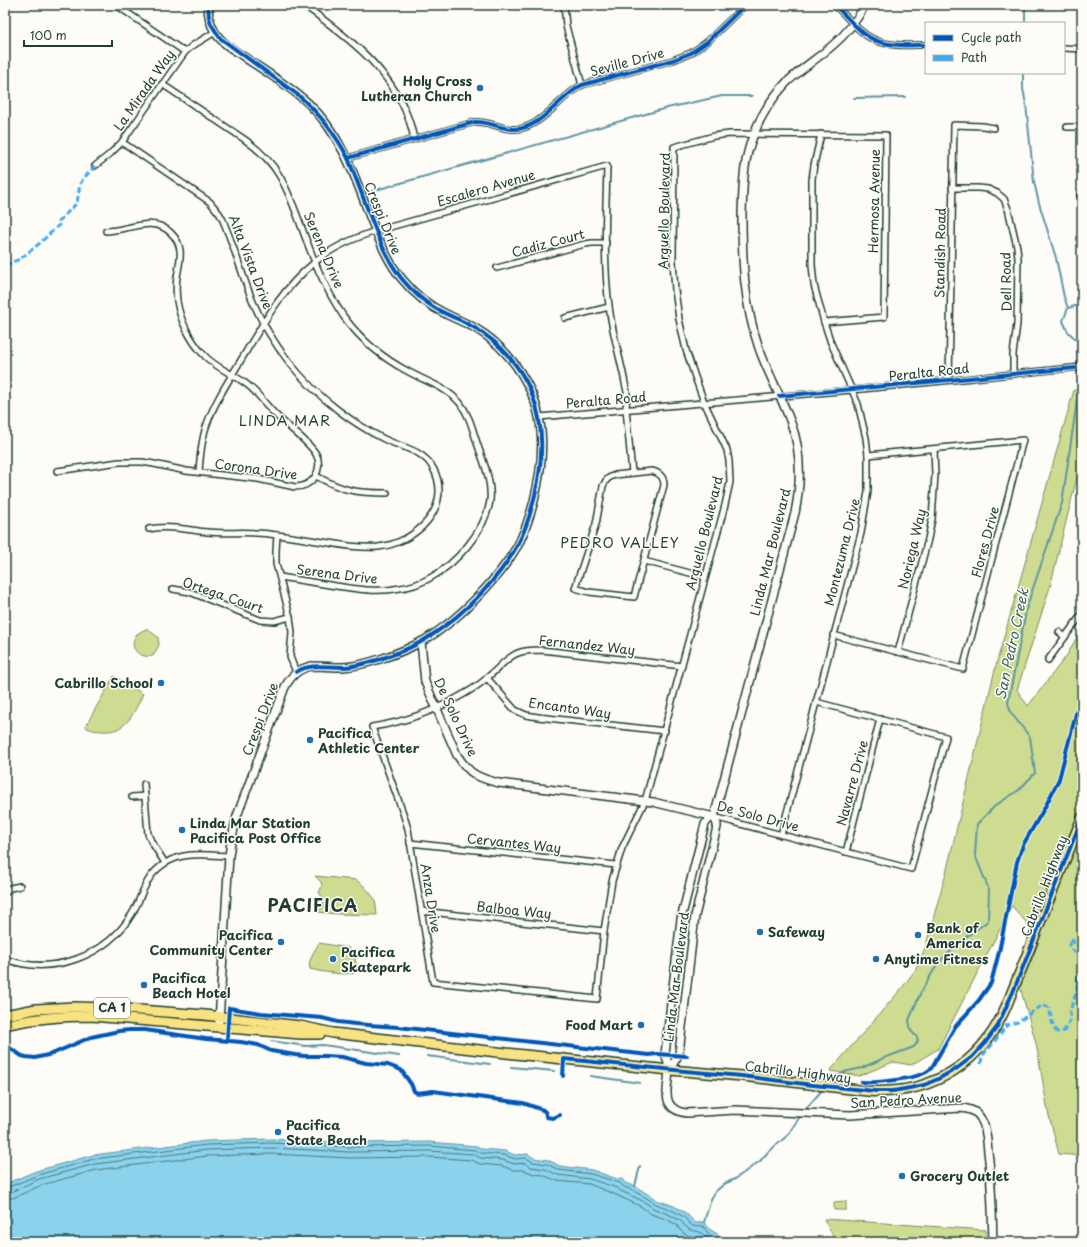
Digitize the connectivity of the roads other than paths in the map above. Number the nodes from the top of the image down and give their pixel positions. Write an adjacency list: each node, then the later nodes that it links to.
1 (116, 5): 13 (street)
2 (208, 5): 9 (street, Crespi Drive)
3 (304, 5): 21 (street)
4 (564, 5): 15 (street)
5 (745, 5): 15 (street, Seville Drive)
6 (834, 5): 8 (street)
7 (865, 5): 8 (street, Linda Mar Boulevard)
8 (853, 23): 10 (street); 19 (street, Linda Mar Boulevard)
9 (215, 32): 13 (street, La Mirada Way); 23 (street, Crespi Drive)
10 (925, 45)
11 (1065, 48): 12 (street)
12 (1082, 49)
13 (185, 52): 14 (street, La Mirada Way)
14 (162, 84): 22 (street, La Mirada Way); 29 (street, Serena Drive)
15 (582, 85): 21 (street, Seville Drive)
16 (1067, 127): 17 (street)
17 (1082, 127)
18 (994, 128): 25 (street, Standish Road)
19 (754, 133): 20 (street, Hermosa Avenue); 40 (street, Linda Mar Boulevard); 41 (street, Arguello Boulevard)
20 (821, 134): 33 (street, Montezuma Drive); 33 (street, Hermosa Avenue)
21 (414, 139): 23 (street, Seville Drive)
22 (122, 142): 24 (street, La Mirada Way); 34 (street, Alta Vista Drive)
23 (348, 158): 27 (street, Crespi Drive)
24 (95, 166)
25 (952, 188): 36 (street, Dell Road); 38 (street, Standish Road)
26 (106, 231): 37 (street, Corona Drive)
27 (376, 231): 28 (street, Escalero Avenue); 29 (street, Escalero Avenue); 43 (street, Crespi Drive)
28 (606, 243): 30 (street, Cadiz Court); 31 (street, Escalero Avenue)
29 (315, 262): 34 (street, Escalero Avenue); 54 (street, Serena Drive)
30 (497, 268)
31 (609, 307): 32 (street); 42 (street, Escalero Avenue)
32 (565, 318)
33 (824, 322): 39 (street, Montezuma Drive)
34 (263, 323): 37 (street, Escalero Avenue); 52 (street, Alta Vista Drive)
35 (1082, 367): 36 (street, Peralta Road)
36 (1014, 374): 38 (street, Peralta Road)
37 (232, 375): 47 (street, Escalero Avenue); 49 (street, Corona Drive)
38 (948, 380): 39 (street, Peralta Road)
39 (852, 390): 40 (street, Peralta Road); 45 (street, Montezuma Drive)
40 (779, 396): 41 (street, Peralta Road); 76 (street, Linda Mar Boulevard)
41 (704, 402): 42 (street, Peralta Road); 55 (street, Arguello Boulevard)
42 (626, 409): 43 (street, Peralta Road); 48 (street, Escalero Avenue)
43 (539, 417): 62 (street, Crespi Drive)
44 (934, 449): 45 (street, Flores Drive); 63 (street, Noriega Way); 63 (street, Flores Drive)
45 (868, 455): 60 (street, Montezuma Drive)
46 (57, 471): 47 (street, Corona Drive)
47 (199, 472): 49 (street, Corona Drive)
48 (632, 473): 53 (street); 53 (street)
49 (316, 476): 50 (street)
50 (387, 493)
51 (149, 529): 52 (street, Alta Vista Drive)
52 (277, 534): 54 (street)
53 (644, 561): 55 (street)
54 (280, 577): 58 (street)
55 (705, 577): 65 (street, Arguello Boulevard)
56 (173, 589): 58 (street, Ortega Court)
57 (1082, 614): 61 (street)
58 (290, 618): 66 (street)
59 (1059, 632): 61 (street)
60 (833, 635): 63 (street, Flores Drive); 68 (street, Montezuma Drive)
61 (1065, 637): 64 (street)
62 (421, 642): 66 (street, Crespi Drive); 69 (street, De Solo Drive)
63 (898, 652)
64 (1048, 660)
65 (682, 666): 67 (street, Fernandez Way); 71 (street, Arguello Boulevard)
66 (296, 672): 81 (street, Crespi Drive)
67 (487, 678): 69 (street, Fernandez Way); 71 (street, Encanto Way)
68 (816, 702): 70 (street, De Solo Drive); 78 (street, Montezuma Drive)
69 (436, 708): 75 (street, De Solo Drive); 79 (street, Anza Drive)
70 (880, 719): 80 (street, Navarre Drive); 80 (street, De Solo Drive)
71 (665, 731): 75 (street, Arguello Boulevard)
72 (144, 784): 73 (street)
73 (145, 796): 74 (street); 82 (street)
74 (132, 797)
75 (645, 801): 76 (street, De Solo Drive); 83 (street, Arguello Boulevard)
76 (714, 817): 78 (street, De Solo Drive); 95 (street, Linda Mar Boulevard); 95 (street, Linda Mar Boulevard)
77 (1082, 818): 95 (highway, Cabrillo Highway / CA 1)
78 (781, 835): 80 (street, De Solo Drive)
79 (410, 843): 83 (street, Cervantes Way); 86 (street, Anza Drive)
80 (846, 852)
81 (229, 856): 82 (street); 91 (street, Crespi Drive)
82 (165, 863): 88 (street)
83 (616, 865): 87 (street, Arguello Boulevard)
84 (20, 886): 85 (street)
85 (5, 893)
86 (422, 911): 87 (street, Balboa Way); 89 (street, Anza Drive)
87 (604, 931): 89 (street, Arguello Boulevard)
88 (5, 959)
89 (597, 999)
90 (5, 1015): 91 (highway, Cabrillo Highway / CA 1)
91 (219, 1016): 93 (street, Crespi Drive); 94 (highway, Cabrillo Highway / CA 1)
92 (5, 1025): 93 (highway, Cabrillo Highway / CA 1)
93 (218, 1027): 94 (highway, Cabrillo Highway / CA 1)
94 (333, 1033): 95 (highway, Cabrillo Highway / CA 1)
95 (670, 1070): 96 (street, San Pedro Avenue)
96 (993, 1242)

